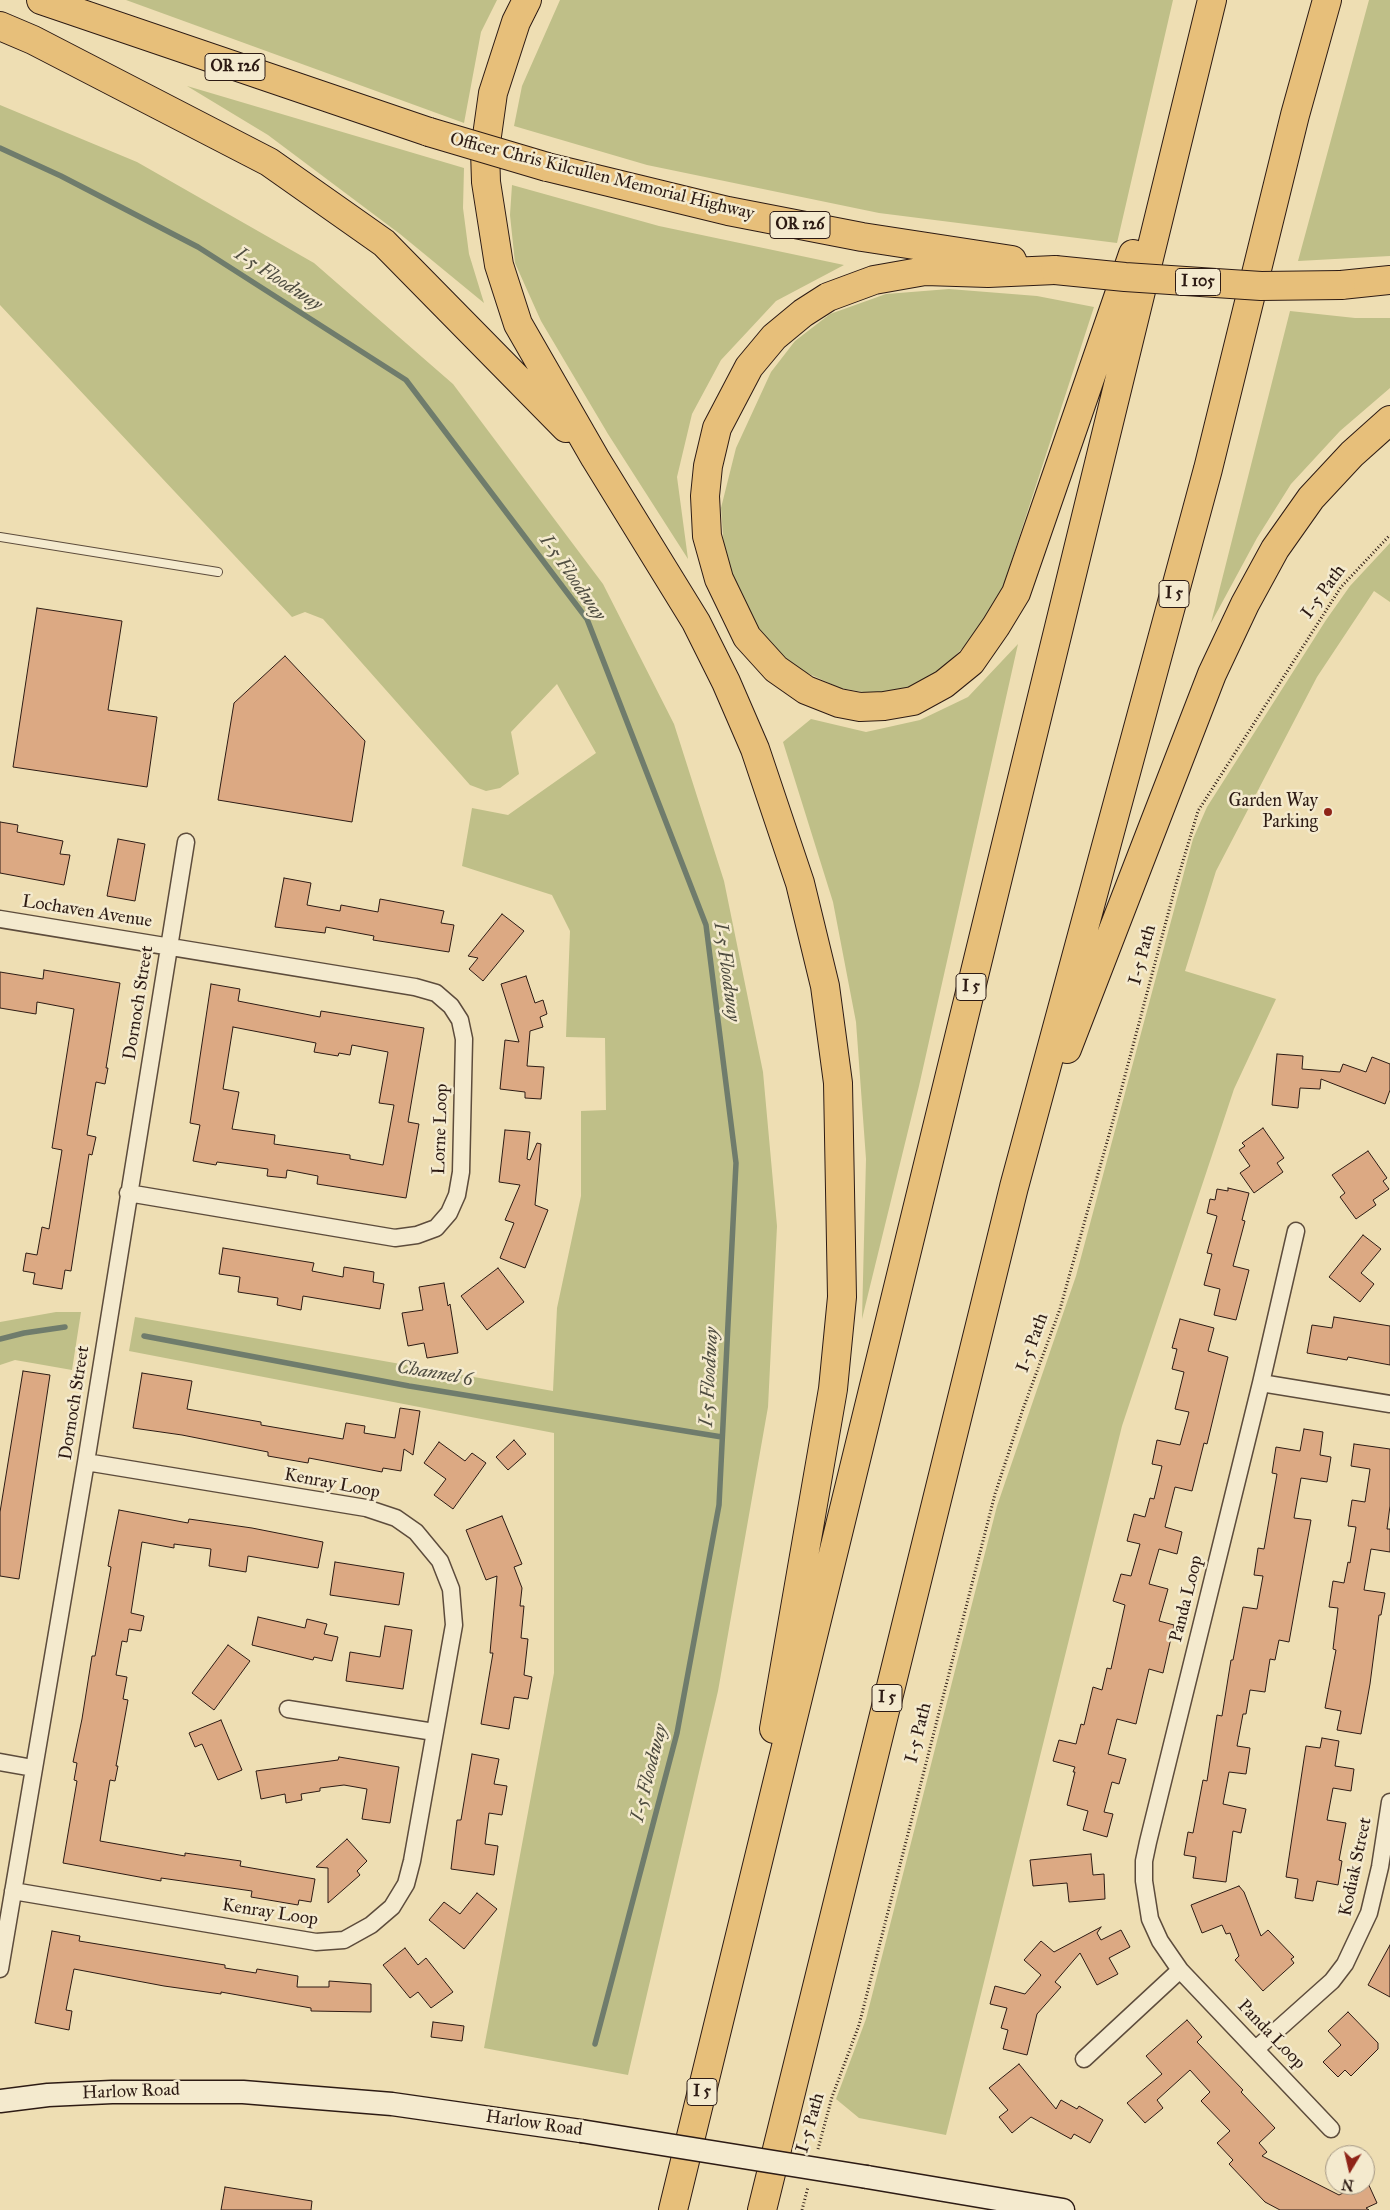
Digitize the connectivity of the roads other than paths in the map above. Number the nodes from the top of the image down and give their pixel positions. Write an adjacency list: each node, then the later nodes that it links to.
1 (40, 0): 7 (highway, Officer Chris Kilcullen Memorial Highway / OR 126, bridge)
2 (527, 0): 12 (highway)
3 (1212, 0): 6 (highway, I 5)
4 (1326, 0): 18 (highway, I 5)
5 (0, 26): 12 (highway)
6 (1189, 92): 7 (highway); 32 (highway, I 5)
7 (1055, 270): 9 (highway, Officer Chris Kilcullen Memorial Highway / I 105, bridge)
8 (1390, 280): 9 (highway)
9 (1341, 285): 10 (highway, Officer Chris Kilcullen Memorial Highway / I 105)
10 (1390, 285)
11 (1390, 420): 18 (highway)
12 (595, 458): 32 (highway)
13 (0, 537): 14 (lane)
14 (218, 572)
15 (186, 842): 17 (street, Dornoch Street)
16 (0, 919): 17 (street, Lochaven Avenue)
17 (169, 945): 19 (street, Dornoch Street); 19 (street, Lorne Loop)
18 (1014, 1187): 38 (highway, I 5)
19 (128, 1193): 23 (street, Dornoch Street)
20 (1296, 1231): 21 (street, Panda Loop)
21 (1261, 1383): 22 (street); 31 (street, Panda Loop)
22 (1390, 1404)
23 (86, 1462): 25 (street, Kenray Loop); 27 (street, Dornoch Street)
24 (288, 1709): 25 (street)
25 (434, 1732): 29 (street, Kenray Loop)
26 (0, 1762): 27 (street)
27 (33, 1768): 29 (street, Dornoch Street)
28 (1390, 1802): 33 (street, Kodiak Street)
29 (13, 1891): 30 (street, Dornoch Street)
30 (0, 1969)
31 (1180, 1970): 33 (street, Panda Loop); 34 (street)
32 (732, 1974): 37 (highway, I 5)
33 (1257, 2048): 36 (street, Panda Loop)
34 (1084, 2059)
35 (0, 2101): 39 (main road, Harlow Road, bridge)
36 (1332, 2129)
37 (673, 2210)
38 (762, 2210)
39 (1063, 2210)

